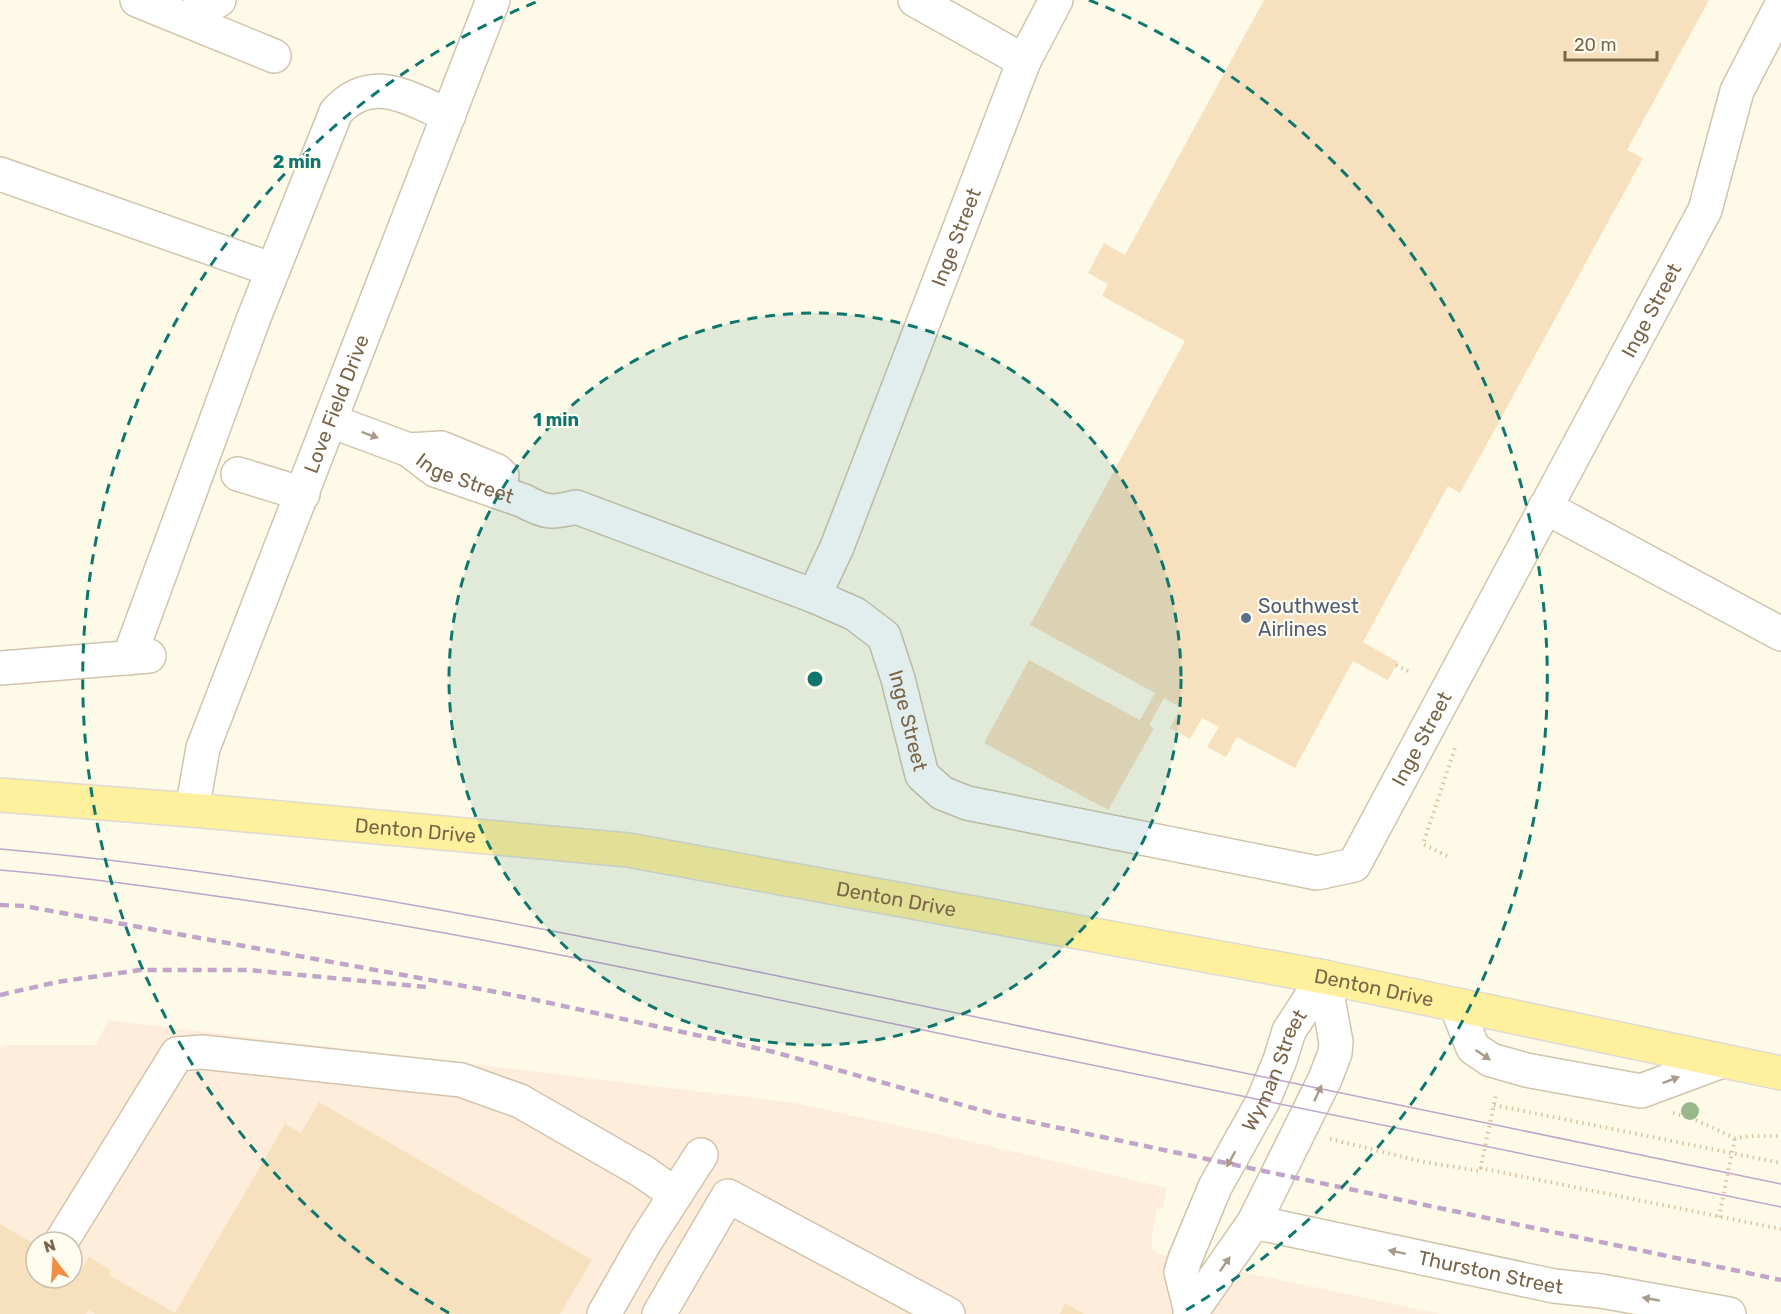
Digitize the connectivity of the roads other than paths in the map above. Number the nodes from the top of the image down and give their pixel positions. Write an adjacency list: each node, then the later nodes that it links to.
1 (137, 0): 7 (street)
2 (219, 0): 7 (street)
3 (493, 0): 10 (street, Love Field Drive)
4 (915, 0): 9 (street)
5 (1056, 0): 9 (street, Inge Street)
6 (1781, 6): 16 (street, Inge Street)
7 (184, 19): 8 (street)
8 (274, 56)
9 (1024, 61): 17 (street, Inge Street)
10 (449, 116): 12 (street); 13 (street, Love Field Drive)
11 (0, 174): 12 (street)
12 (273, 270): 19 (street)
13 (331, 421): 15 (street, Love Field Drive); 17 (street, Inge Street, one-way to 17)
14 (238, 474): 15 (street)
15 (303, 494): 21 (street, Love Field Drive)
16 (1545, 507): 17 (street, Inge Street); 18 (street)
17 (814, 596)
18 (1781, 634)
19 (0, 668)
20 (0, 795): 21 (main road, Denton Drive)
21 (192, 810): 22 (main road, Denton Drive)
22 (1324, 977): 23 (main road, Denton Drive); 28 (street, Wyman Street, one-way to 22); 30 (street, Wyman Street, one-way to 30)
23 (1456, 1005): 24 (main road, Denton Drive); 24 (street, one-way to 24)
24 (1722, 1061): 25 (main road, Denton Drive)
25 (1781, 1073)
26 (701, 1155): 27 (street)
27 (675, 1194): 29 (street); 31 (street)
28 (1254, 1222): 30 (street, Wyman Street, one-way to 28); 34 (street, Thurston Street, one-way to 28)
29 (69, 1230)
30 (1195, 1313)
31 (604, 1314)
32 (659, 1314): 33 (street)
33 (948, 1314)
34 (1729, 1314)

